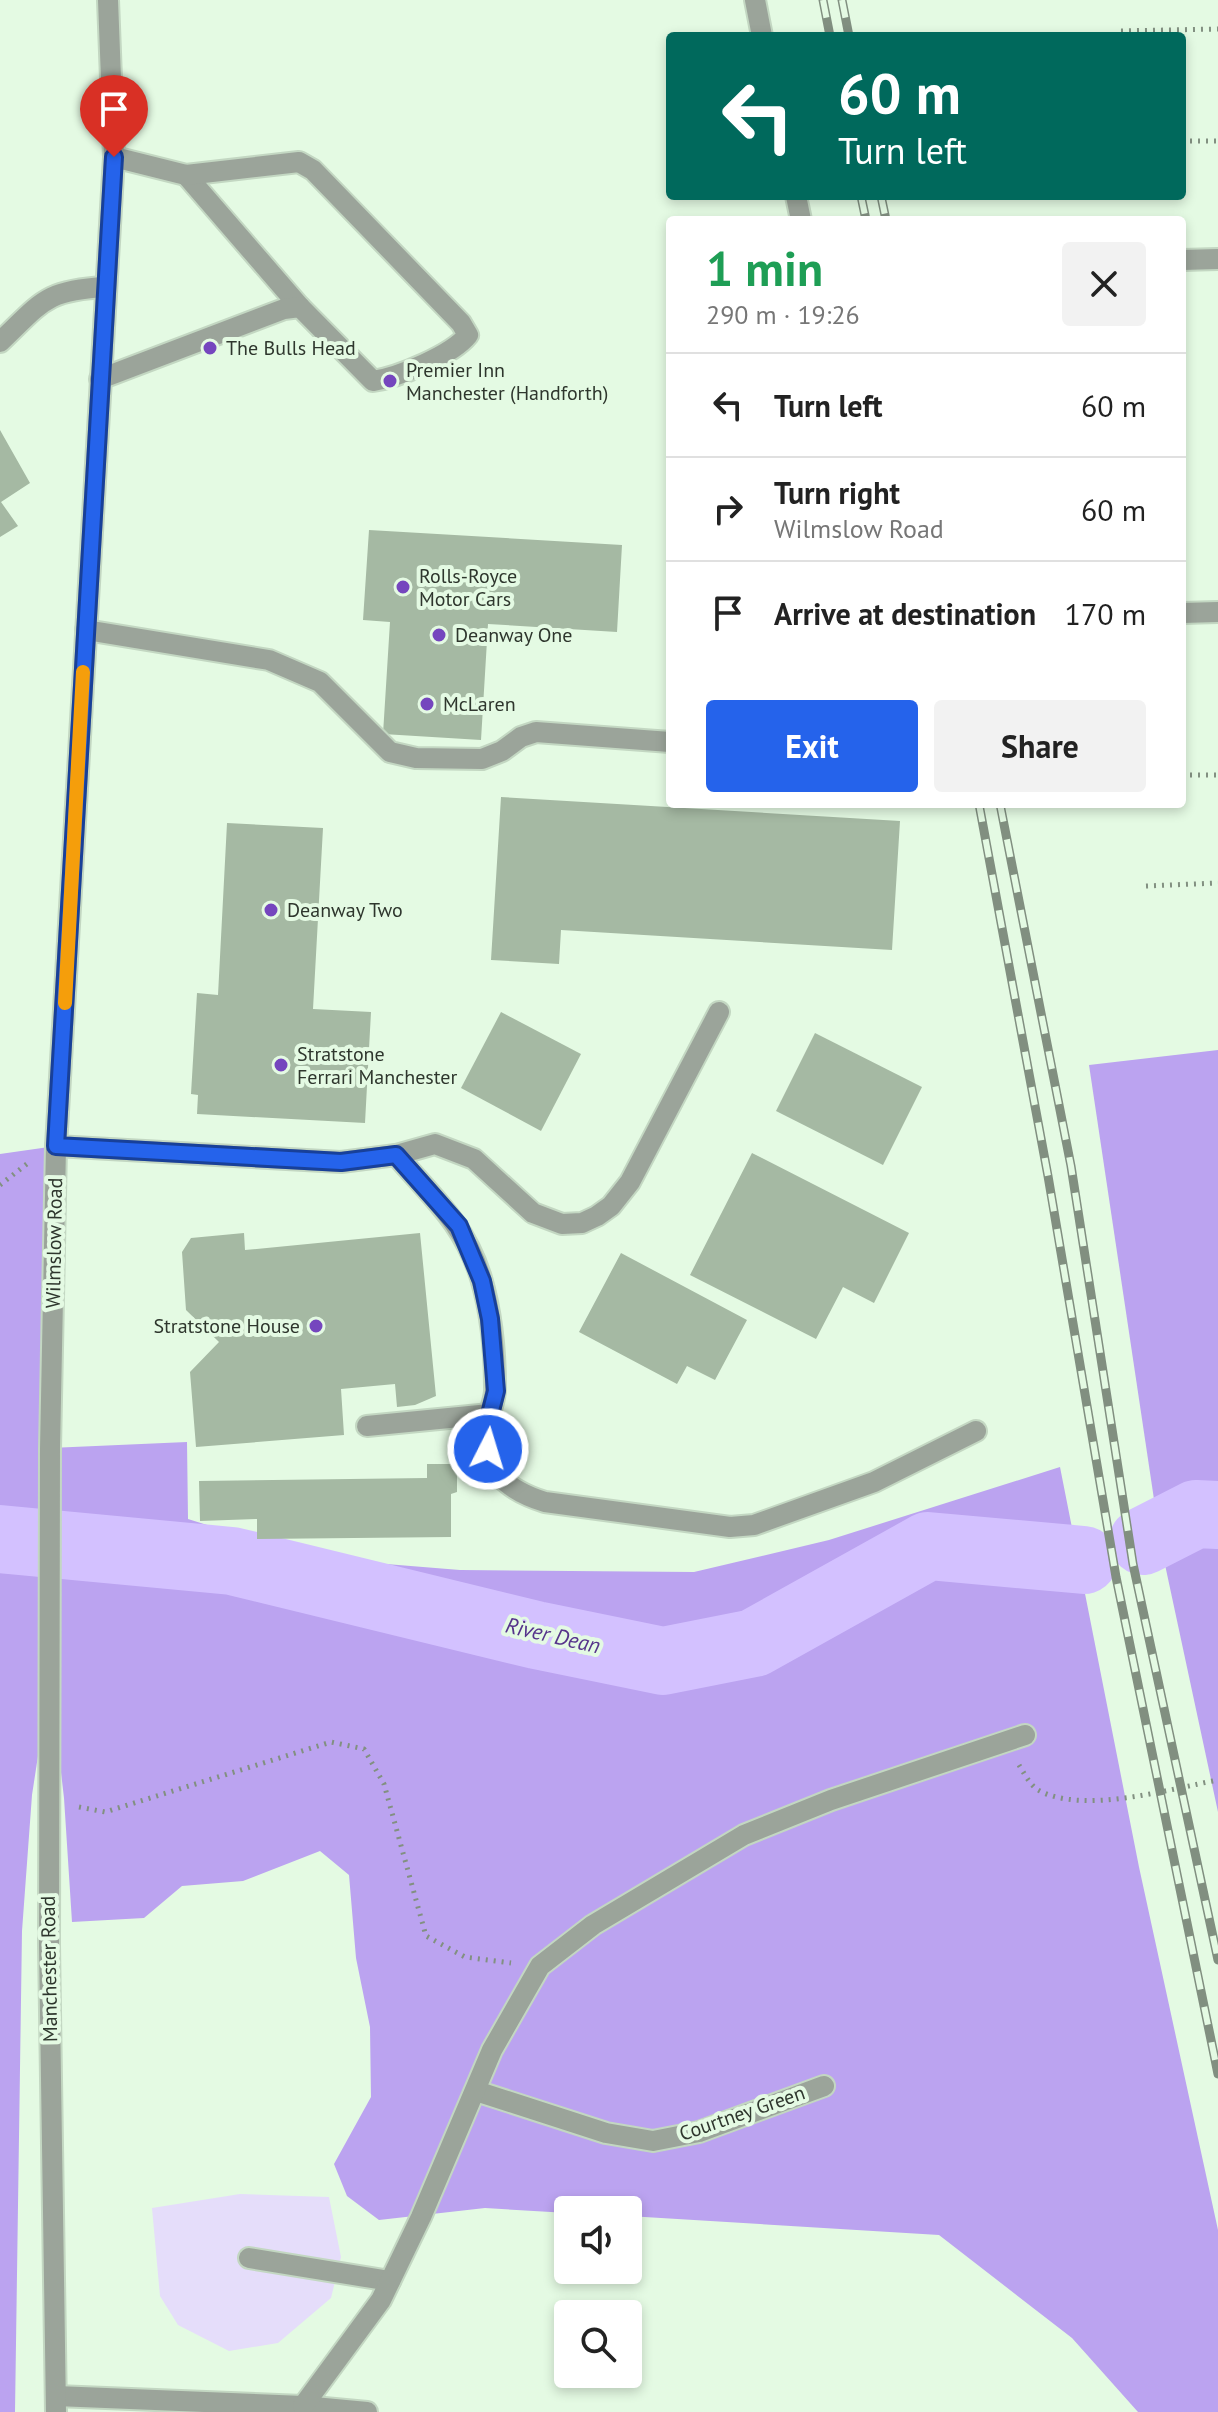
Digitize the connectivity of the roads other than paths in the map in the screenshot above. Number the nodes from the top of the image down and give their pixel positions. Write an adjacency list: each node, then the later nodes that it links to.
1 (108, 0): 4 (street, Wilmslow Road)
2 (755, 0): 3 (street)
3 (761, 32)
4 (114, 157): 5 (street); 8 (street, Wilmslow Road)
5 (186, 175): 9 (street); 9 (street)
6 (1218, 259): 7 (street)
7 (1186, 260)
8 (106, 287): 10 (street); 11 (street, Wilmslow Road)
9 (300, 307): 11 (street)
10 (0, 342)
11 (100, 379): 14 (street, Wilmslow Road)
12 (1218, 612): 13 (street)
13 (1186, 613)
14 (86, 630): 15 (street); 17 (street, Wilmslow Road)
15 (666, 742)
16 (719, 1012): 18 (street)
17 (56, 1146): 18 (street); 22 (street, Wilmslow Road)
18 (396, 1155): 19 (street)
19 (490, 1414): 20 (street); 21 (street)
20 (367, 1426)
21 (976, 1431)
22 (52, 1527): 28 (street, Manchester Road)
23 (1025, 1735): 25 (street)
24 (824, 2086): 25 (street, Courtney Green)
25 (476, 2091): 27 (street)
26 (249, 2258): 27 (street)
27 (390, 2281): 29 (street)
28 (56, 2404): 29 (street)
29 (303, 2406): 30 (street)
30 (367, 2412)

